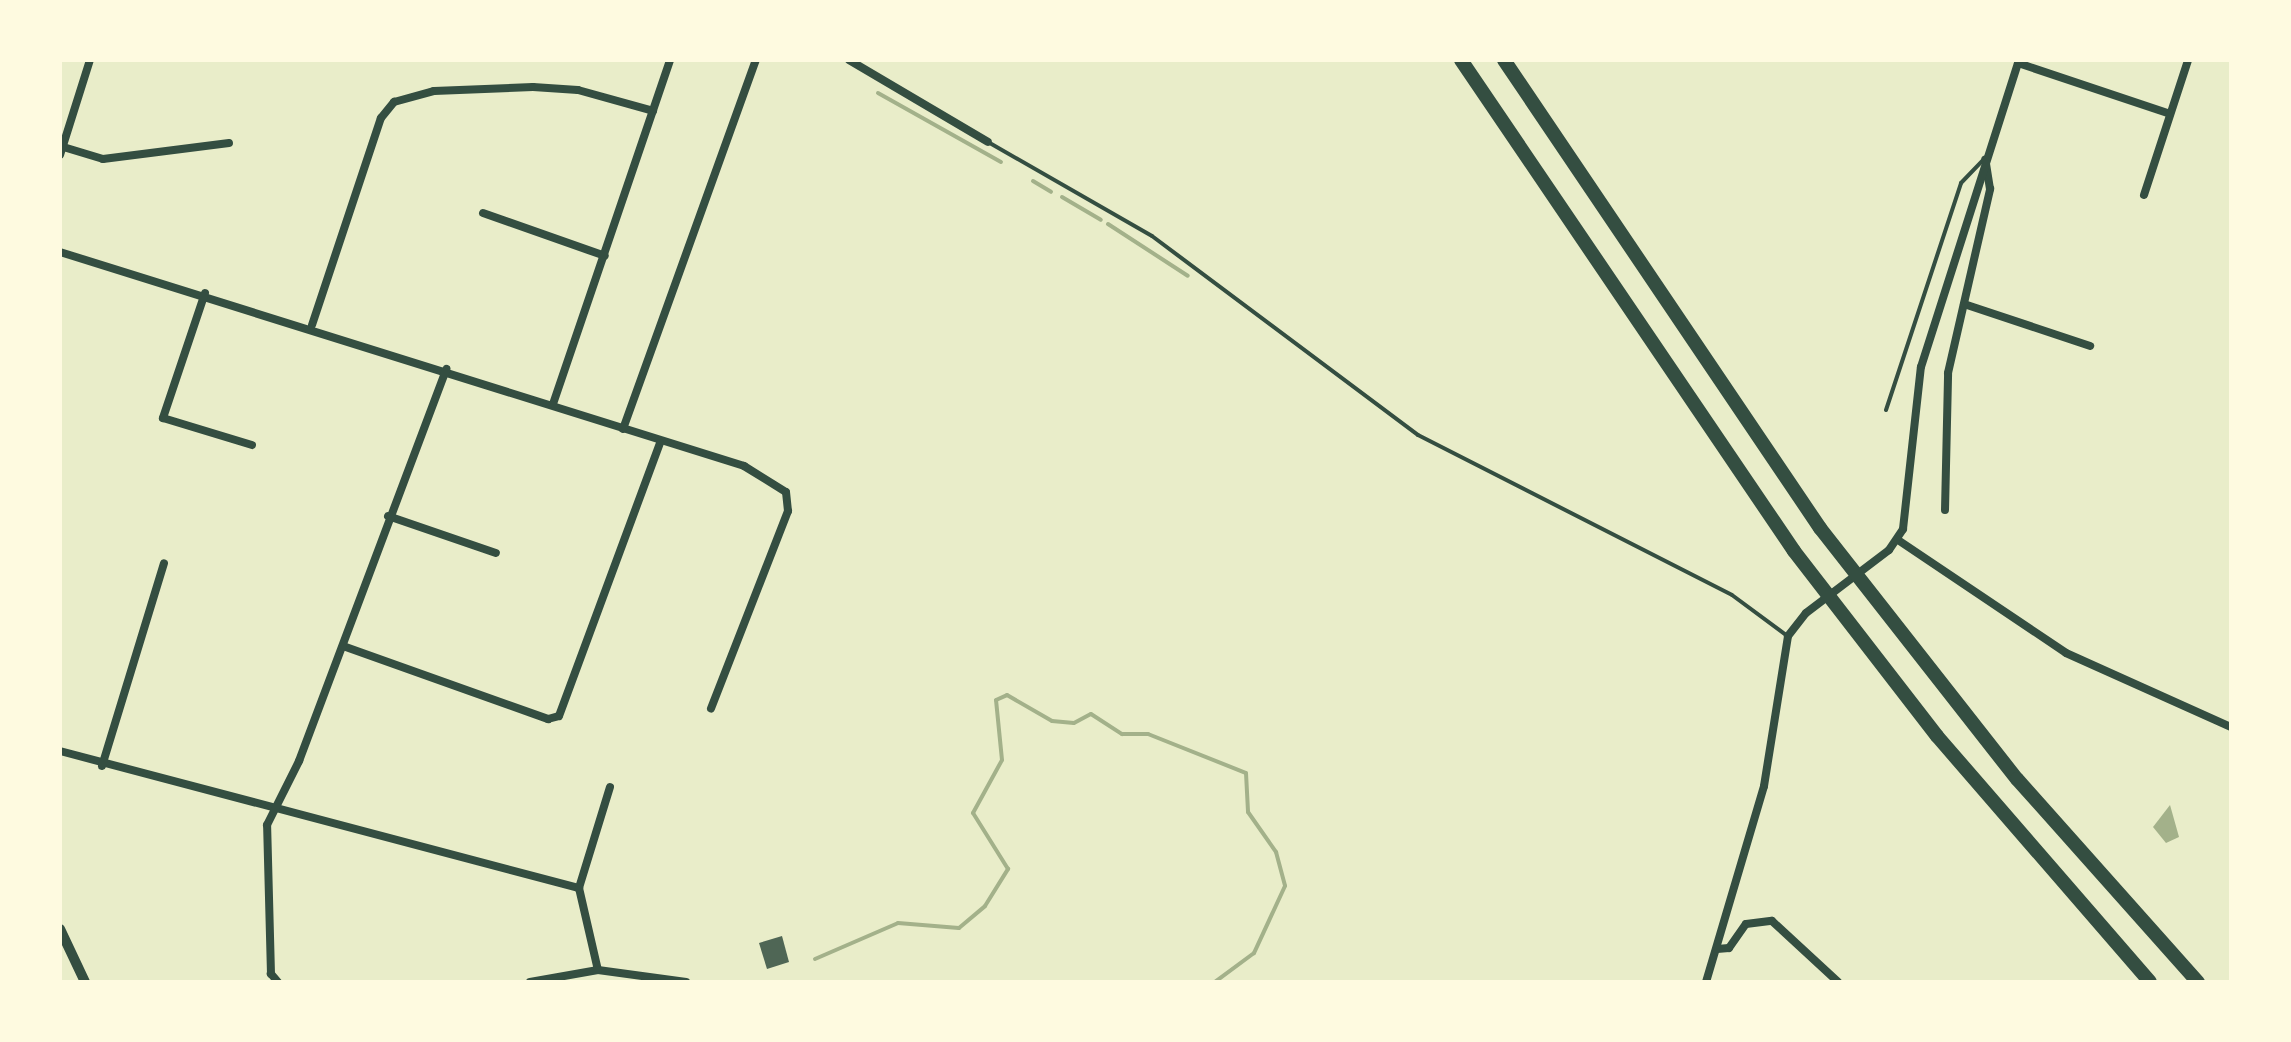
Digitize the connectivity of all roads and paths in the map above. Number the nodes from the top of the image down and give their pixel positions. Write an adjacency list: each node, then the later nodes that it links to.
1 (90, 60): 13 (street)
2 (670, 60): 9 (street)
3 (756, 60): 26 (street)
4 (849, 60): 11 (street)
5 (1461, 60): 52 (highway)
6 (1504, 60): 53 (highway)
7 (2188, 60): 10 (street)
8 (2018, 62): 10 (street); 14 (street)
9 (653, 111): 18 (street); 21 (street)
10 (2170, 114): 15 (street)
11 (988, 142): 34 (lane)
12 (229, 143): 13 (street)
13 (61, 149)
14 (1984, 158): 20 (street); 25 (lane); 31 (street)
15 (2144, 195)
16 (483, 213): 18 (street)
17 (60, 252): 19 (street)
18 (605, 256): 24 (street)
19 (205, 293): 21 (street); 28 (street)
20 (1964, 304): 22 (street); 29 (street)
21 (312, 325): 23 (street)
22 (2090, 346)
23 (446, 369): 24 (street); 30 (street)
24 (553, 404): 26 (street)
25 (1886, 410)
26 (623, 429): 27 (street)
27 (660, 443): 35 (street); 36 (street)
28 (252, 445)
29 (1945, 510)
30 (388, 516): 32 (street); 35 (street)
31 (1898, 540): 34 (street); 37 (street)
32 (496, 553)
33 (164, 563): 39 (street)
34 (1788, 636): 44 (street)
35 (343, 646): 41 (street)
36 (711, 708)
37 (2231, 727)
38 (60, 751): 39 (street)
39 (102, 766): 41 (street)
40 (610, 787): 42 (street)
41 (271, 811): 42 (street); 47 (street)
42 (579, 888): 45 (street)
43 (60, 929): 46 (street)
44 (1717, 949): 50 (street); 51 (street)
45 (598, 970): 48 (street); 49 (street)
46 (85, 982)
47 (278, 982)
48 (530, 982)
49 (686, 982)
50 (1706, 982)
51 (1838, 982)
52 (2150, 982)
53 (2198, 982)

